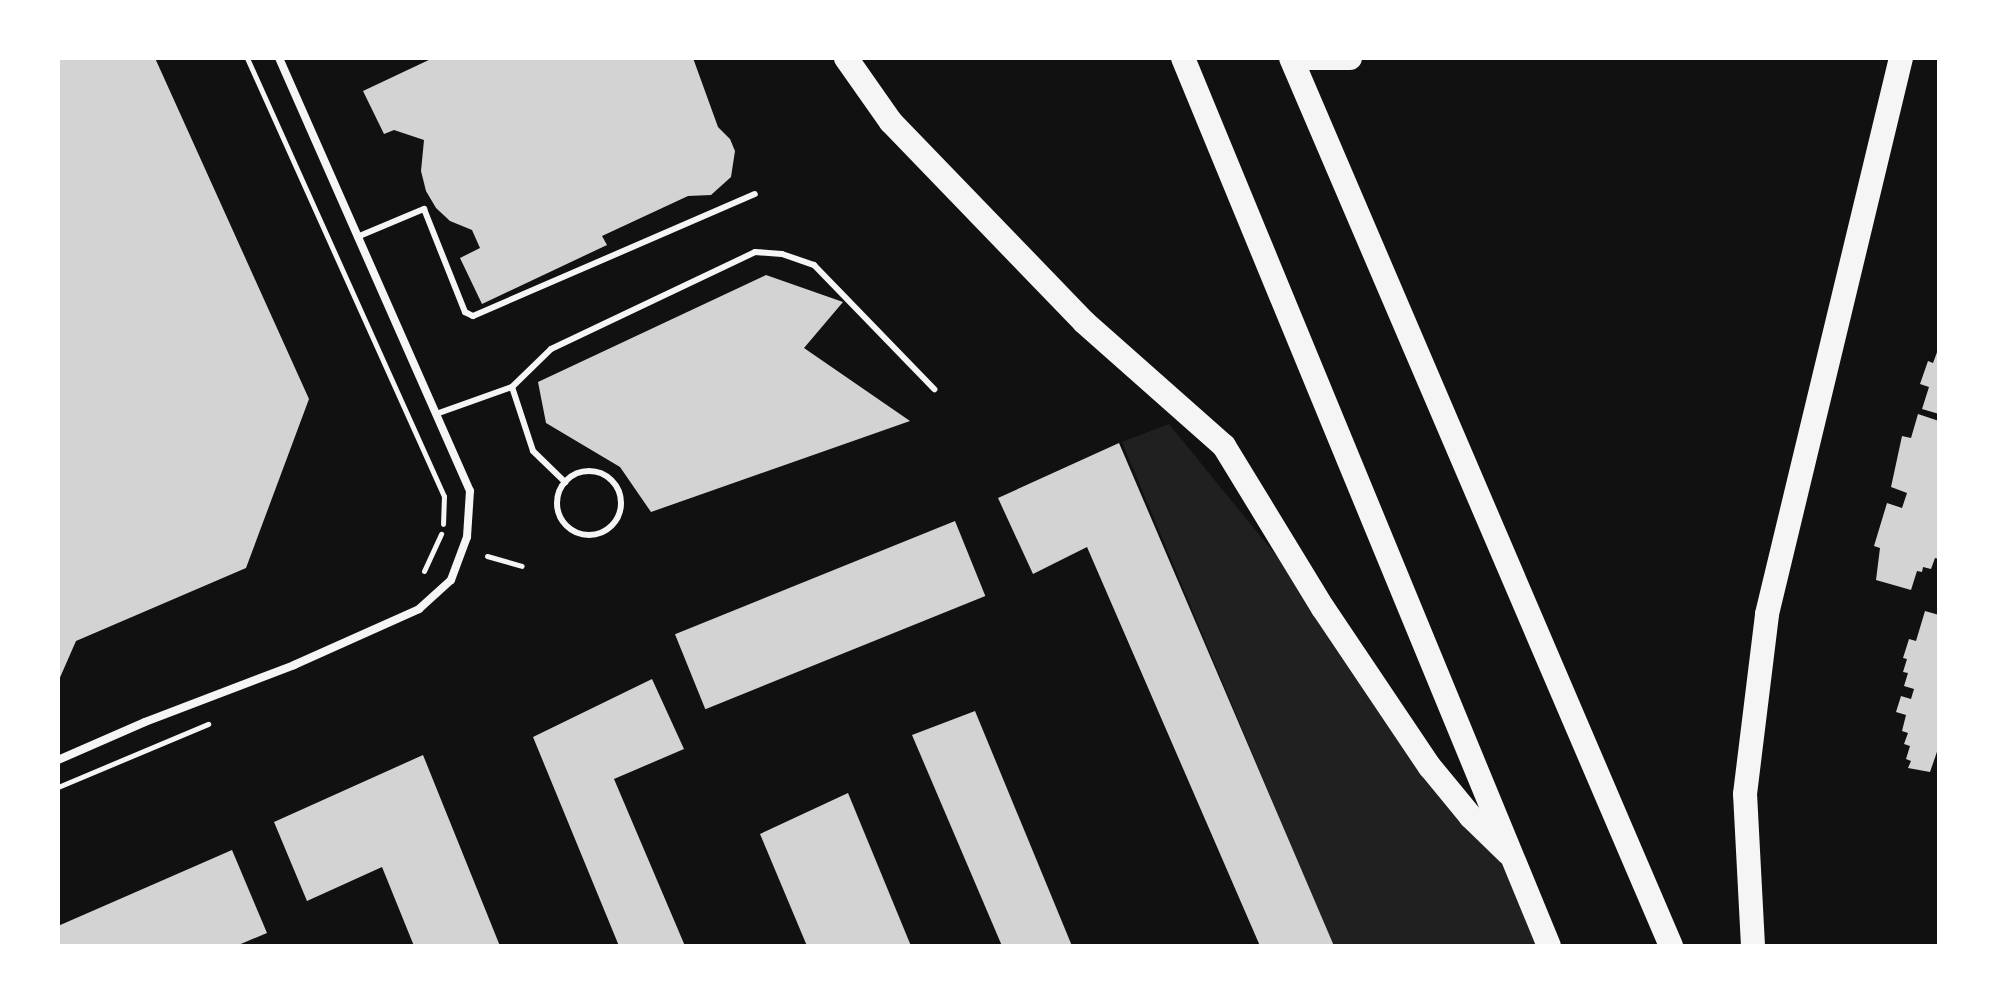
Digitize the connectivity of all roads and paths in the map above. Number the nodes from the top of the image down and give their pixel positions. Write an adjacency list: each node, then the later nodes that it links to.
1 (247, 58): 19 (path)
2 (279, 58): 10 (street)
3 (846, 58): 23 (highway)
4 (1183, 58): 23 (highway)
5 (1291, 58): 25 (highway)
6 (1305, 58): 7 (highway)
7 (1350, 58)
8 (1901, 58): 26 (highway)
9 (755, 194): 10 (lane)
10 (357, 237): 13 (street)
11 (512, 387): 12 (lane); 13 (lane); 14 (lane)
12 (934, 389)
13 (436, 414): 21 (street)
14 (565, 482): 14 (lane)
15 (489, 544): 16 (path)
16 (487, 556): 17 (path); 18 (path)
17 (482, 566)
18 (522, 566)
19 (419, 577)
20 (215, 722): 22 (path)
21 (58, 760)
22 (58, 787)
23 (1508, 853): 24 (highway)
24 (1549, 946)
25 (1671, 946)
26 (1753, 946)

